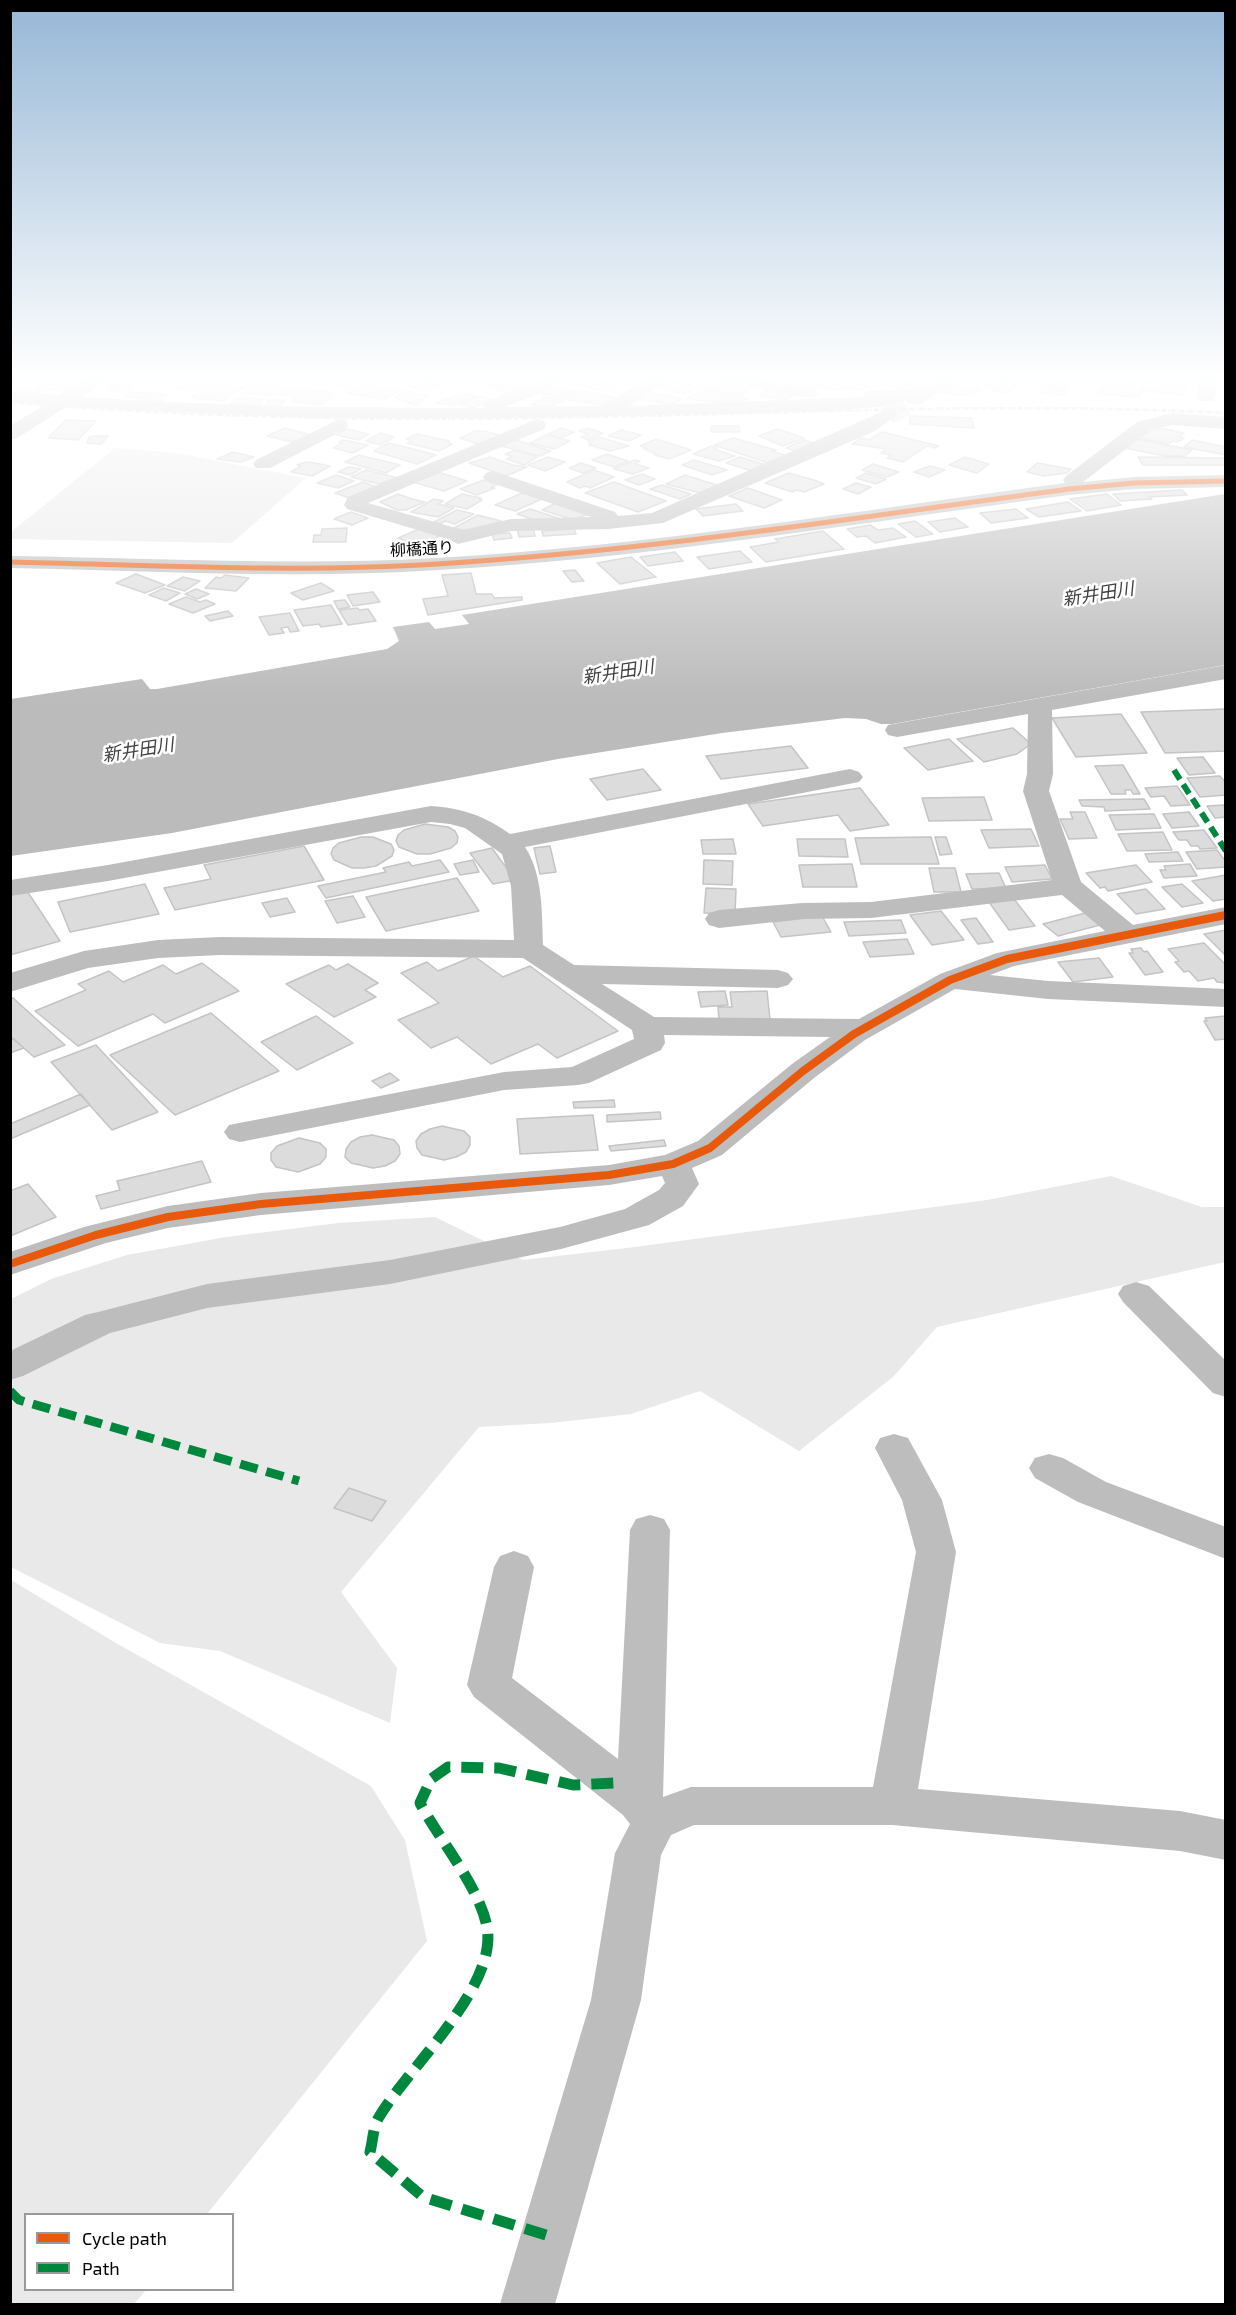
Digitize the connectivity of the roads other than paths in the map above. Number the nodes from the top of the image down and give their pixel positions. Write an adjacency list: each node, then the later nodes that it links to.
1 (398, 483): 6 (street)
2 (510, 483): 6 (street)
3 (759, 483): 7 (street)
4 (1048, 483): 7 (street, 柳橋通り)
5 (1105, 483): 7 (street, 柳橋通り)
6 (623, 522): 7 (street)
7 (667, 530): 8 (street, 柳橋通り); 9 (street, 柳橋通り)
8 (10, 551)
9 (10, 562)
10 (1226, 672): 11 (street)
11 (1040, 705): 12 (street); 15 (street)
12 (897, 730)
13 (850, 777): 14 (street)
14 (505, 843): 16 (street); 20 (street)
15 (1068, 886): 18 (street); 19 (street)
16 (10, 888)
17 (1226, 915): 19 (street)
18 (719, 919)
19 (1126, 934): 23 (street)
20 (529, 949): 21 (street); 24 (street)
21 (568, 974): 22 (street); 26 (street)
22 (778, 979)
23 (950, 981): 25 (street); 27 (street)
24 (10, 983)
25 (1226, 998)
26 (647, 1026): 27 (street); 28 (street)
27 (865, 1028): 29 (street)
28 (240, 1132)
29 (673, 1164): 30 (street); 32 (street)
30 (10, 1264)
31 (1136, 1294): 33 (street)
32 (10, 1367)
33 (1226, 1384)
34 (894, 1448): 39 (street)
35 (1048, 1468): 37 (street)
36 (650, 1530): 40 (street)
37 (1226, 1544)
38 (514, 1567): 40 (street)
39 (892, 1806): 40 (street); 41 (street)
40 (647, 1811): 42 (street)
41 (1226, 1840)
42 (527, 2304)

